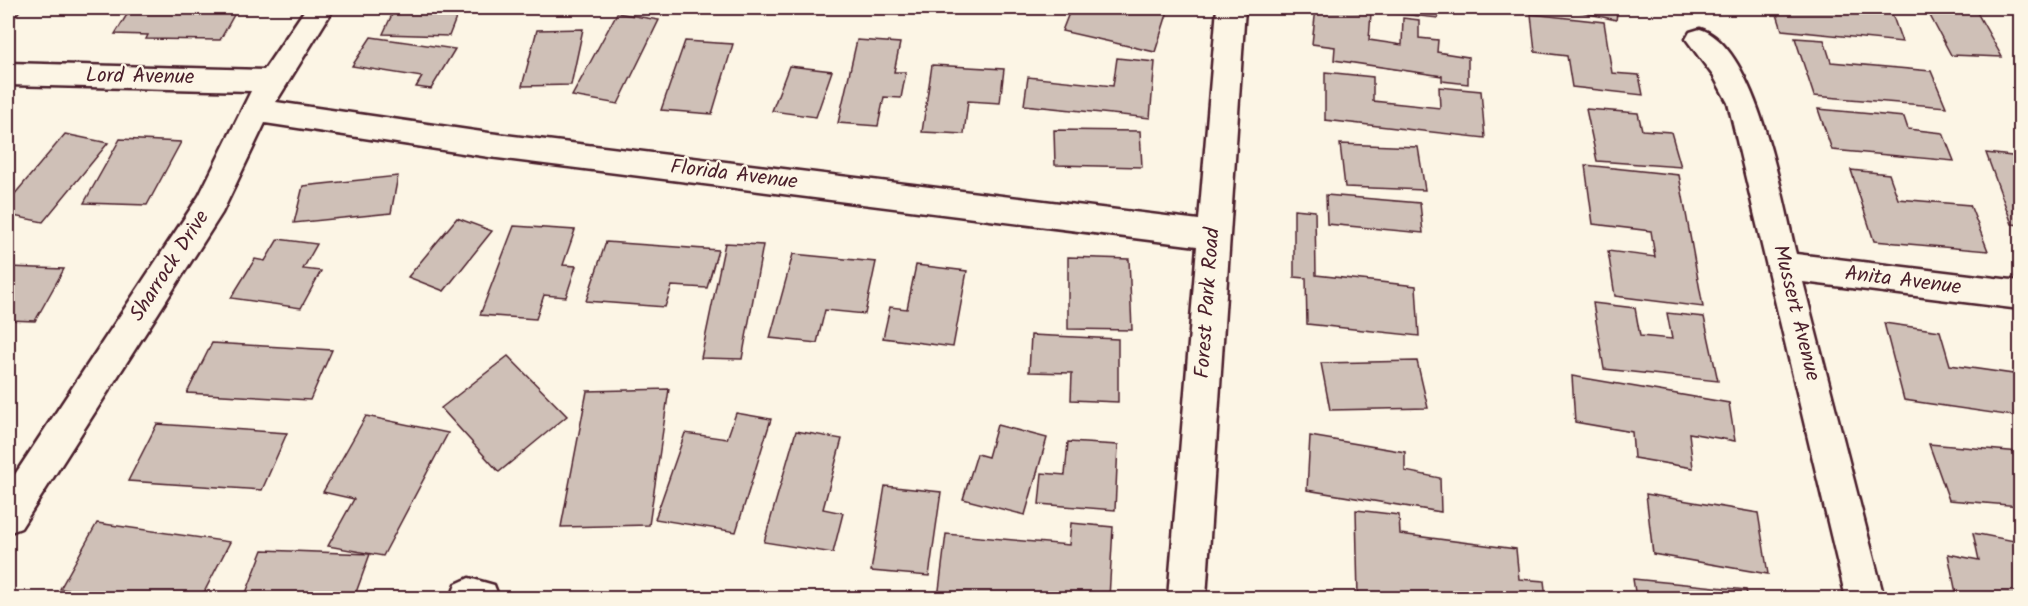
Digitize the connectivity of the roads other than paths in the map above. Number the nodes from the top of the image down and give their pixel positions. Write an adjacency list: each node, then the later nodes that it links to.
1 (320, 8): 5 (street, Sharrock Drive)
2 (1231, 8): 7 (street, Forest Park Road)
3 (1700, 39): 8 (street, Mussert Avenue)
4 (8, 74): 5 (street, Lord Avenue)
5 (272, 81): 6 (street, Sharrock Drive)
6 (256, 110): 7 (street, Florida Avenue); 10 (street, Sharrock Drive)
7 (1213, 235): 11 (street, Forest Park Road)
8 (1785, 267): 9 (street, Anita Avenue); 12 (street, Mussert Avenue)
9 (2020, 295)
10 (8, 516)
11 (1187, 598)
12 (1864, 598)

